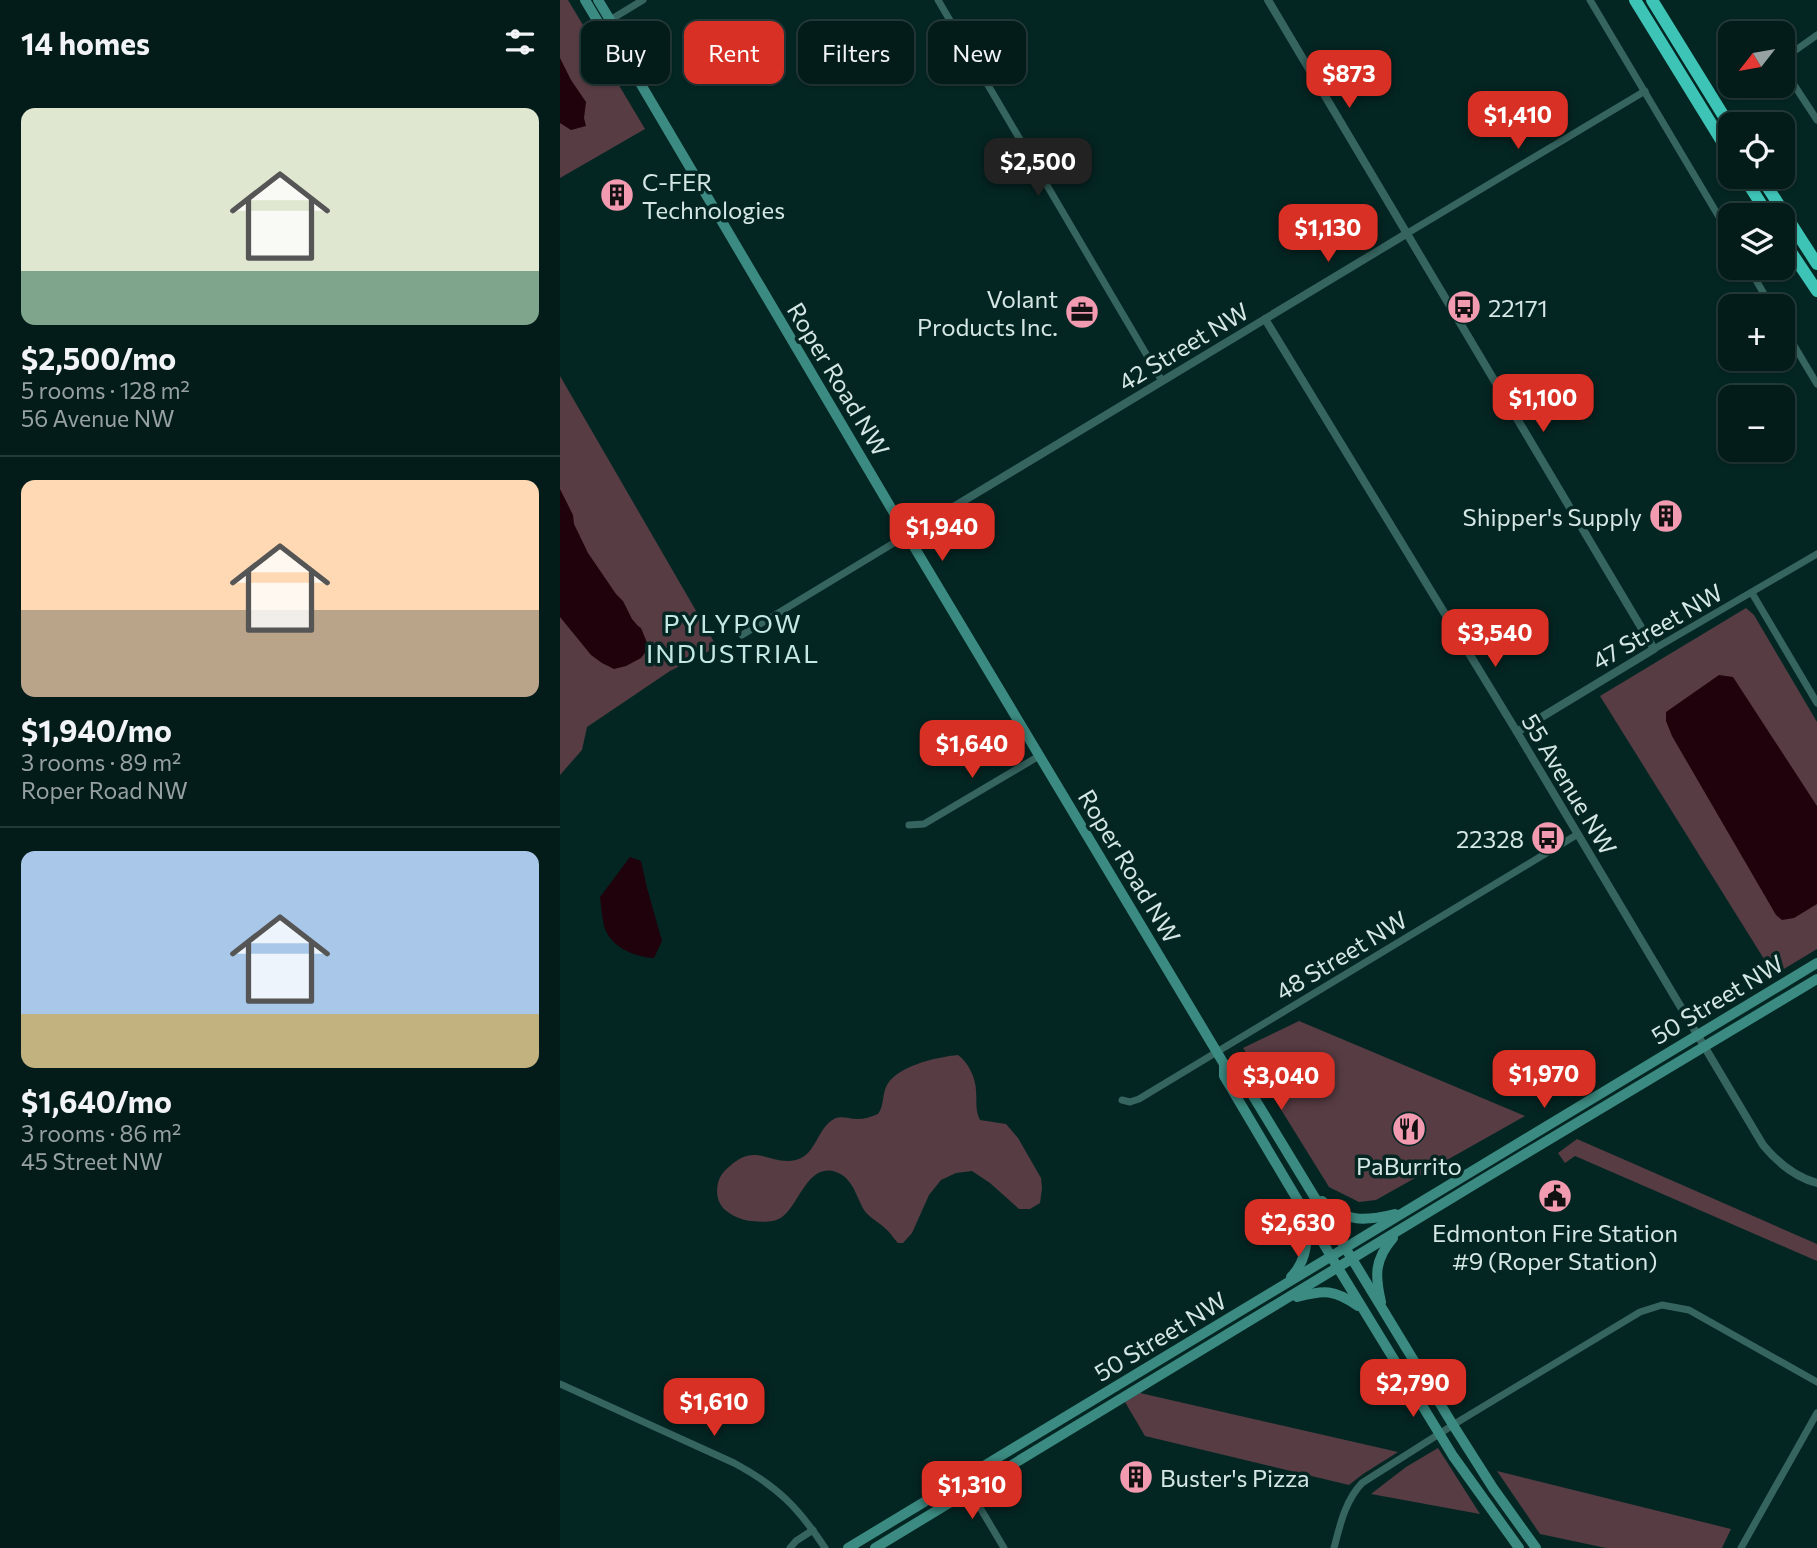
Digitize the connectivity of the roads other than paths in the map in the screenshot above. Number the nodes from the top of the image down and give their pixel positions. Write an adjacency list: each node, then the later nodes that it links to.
1 (585, 0): 10 (main road, Roper Road NW)
2 (598, 0): 9 (main road, Roper Road NW)
3 (643, 0): 9 (street)
4 (938, 0): 27 (street)
5 (1268, 0): 21 (street)
6 (1590, 0): 15 (street)
7 (1635, 0): 18 (highway)
8 (1652, 0): 16 (highway)
9 (610, 20)
10 (597, 21)
11 (1817, 35): 12 (street)
12 (1796, 50)
13 (641, 84): 29 (main road, Roper Road NW)
14 (1796, 88): 17 (street)
15 (1645, 91): 20 (street); 21 (street, 42 Street NW)
16 (1721, 112)
17 (1817, 120)
18 (1718, 135)
19 (1769, 189): 23 (highway)
20 (1718, 215)
21 (1406, 234): 25 (street, 42 Street NW); 33 (street)
22 (1795, 258): 24 (highway)
23 (1817, 264)
24 (1817, 291)
25 (1265, 319): 27 (street, 42 Street NW); 35 (street, 55 Avenue NW)
26 (1795, 347): 28 (street)
27 (1162, 381): 29 (street, 42 Street NW)
28 (1817, 384)
29 (907, 535): 32 (street, 42 Street NW); 36 (main road, Roper Road NW)
30 (1817, 554): 31 (street, 47 Street NW)
31 (1752, 593): 33 (street, 47 Street NW); 34 (street)
32 (742, 635)
33 (1654, 649): 35 (street, 47 Street NW)
34 (1817, 703)
35 (1517, 732): 38 (street, 55 Avenue NW)
36 (1039, 756): 37 (street); 43 (main road, Roper Road NW)
37 (909, 825)
38 (1578, 834): 41 (street, 55 Avenue NW); 43 (street, 48 Street NW)
39 (1817, 963): 41 (main road, 50 Street NW)
40 (1817, 979): 42 (main road, 50 Street NW)
41 (1698, 1035): 42 (street, 55 Avenue NW); 49 (main road, 50 Street NW)
42 (1705, 1047): 46 (street, 55 Avenue NW); 50 (main road, 50 Street NW)
43 (1217, 1052): 44 (main road, Roper Road NW); 45 (street, 48 Street NW)
44 (1224, 1064): 47 (main road, Roper Road NW); 48 (main road, Roper Road NW)
45 (1122, 1100)
46 (1815, 1183)
47 (1312, 1192): 49 (main road); 51 (main road, Roper Road NW)
48 (1299, 1203): 52 (main road, Roper Road NW); 55 (main road)
49 (1406, 1212): 51 (main road, 50 Street NW)
50 (1399, 1231): 53 (main road, 50 Street NW); 58 (main road)
51 (1345, 1248): 52 (main road, 50 Street NW); 53 (main road, Roper Road NW)
52 (1331, 1256): 54 (main road, Roper Road NW); 55 (main road, 50 Street NW)
53 (1352, 1259): 54 (main road, 50 Street NW); 58 (main road, Roper Road NW)
54 (1338, 1268): 56 (main road, 50 Street NW); 57 (main road, Roper Road NW)
55 (1281, 1287): 64 (main road, 50 Street NW)
56 (1286, 1300): 57 (main road); 65 (main road, 50 Street NW)
57 (1364, 1310): 63 (main road, Roper Road NW)
58 (1383, 1310): 62 (main road, Roper Road NW)
59 (1817, 1382): 62 (street)
60 (560, 1384): 66 (street)
61 (1817, 1413): 75 (street)
62 (1453, 1425): 63 (street); 74 (main road, Roper Road NW)
63 (1440, 1434): 72 (street); 73 (main road, Roper Road NW)
64 (963, 1479): 65 (street); 69 (main road, 50 Street NW)
65 (970, 1491): 70 (main road, 50 Street NW); 71 (street)
66 (813, 1530): 67 (street); 68 (street)
67 (790, 1548)
68 (825, 1548)
69 (848, 1548)
70 (875, 1548)
71 (1004, 1548)
72 (1334, 1548)
73 (1519, 1548)
74 (1536, 1548)
75 (1741, 1548)

